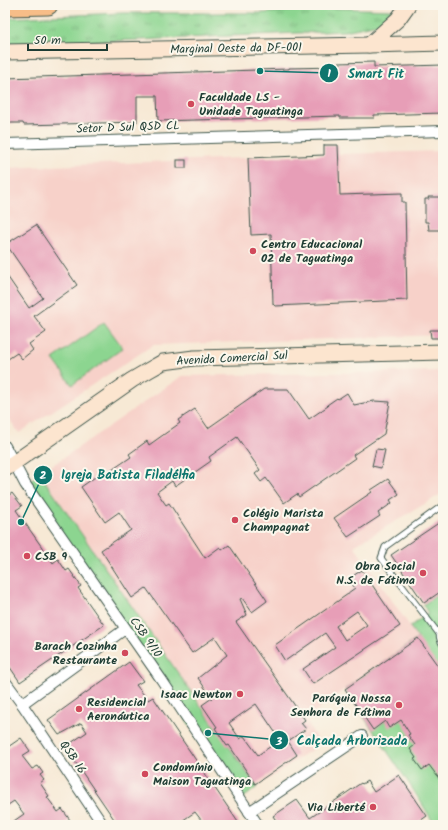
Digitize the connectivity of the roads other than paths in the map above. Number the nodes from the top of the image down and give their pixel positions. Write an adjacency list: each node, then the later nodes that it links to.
1 (48, 5): 3 (highway)
2 (408, 5): 5 (main road)
3 (5, 6)
4 (443, 42): 5 (main road, Marginal Oeste da DF-001)
5 (370, 45): 6 (main road, Marginal Oeste da DF-001)
6 (5, 52)
7 (443, 132): 8 (street, Setor D Sul QSD CL)
8 (5, 144)
9 (443, 352): 11 (main road, Avenida Comercial Sul)
10 (5, 446): 11 (street, CSB 9/10)
11 (9, 466): 14 (street, CSB 9/10)
12 (443, 505): 15 (lane)
13 (443, 626): 15 (lane)
14 (125, 629): 18 (street); 20 (street, CSB 9/10)
15 (439, 634): 16 (lane)
16 (443, 645)
17 (5, 681): 18 (street, QSB 16)
18 (22, 704): 21 (street, QSB 16)
19 (362, 736): 20 (street)
20 (249, 812): 22 (street, CSB 9/10)
21 (103, 825)
22 (258, 825)

